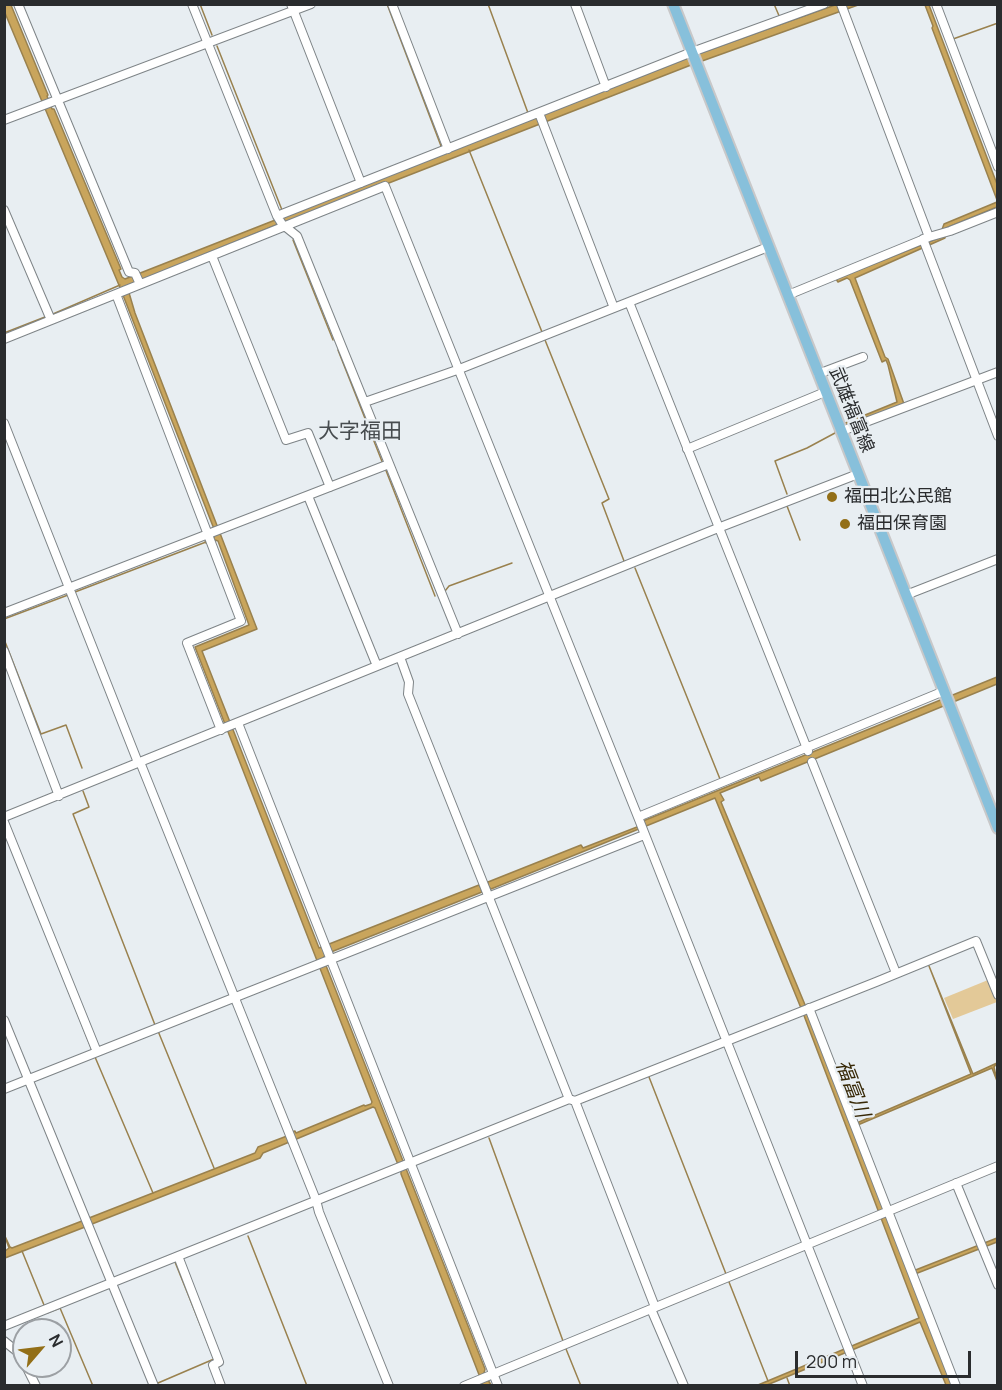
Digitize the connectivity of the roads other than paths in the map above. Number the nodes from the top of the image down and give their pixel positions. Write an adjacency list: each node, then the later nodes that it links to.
1 (18, 4): 14 (street)
2 (192, 4): 11 (street)
3 (311, 4): 9 (street)
4 (392, 4): 17 (street)
5 (575, 4): 13 (street)
6 (673, 4): 12 (main road, 武雄福富線)
7 (824, 4): 12 (street)
8 (936, 4): 18 (street)
9 (292, 8): 11 (street); 19 (street)
10 (842, 8): 23 (street)
11 (208, 43): 14 (street); 22 (street)
12 (694, 57): 13 (street); 24 (main road, 武雄福富線)
13 (606, 87): 15 (street)
14 (55, 101): 16 (street); 26 (street)
15 (539, 113): 17 (street); 30 (street)
16 (4, 120)
17 (445, 150): 19 (street)
18 (998, 167)
19 (361, 183): 22 (street)
20 (4, 210): 31 (street)
21 (998, 212): 23 (street)
22 (282, 219): 25 (street); 34 (street); 39 (street)
23 (926, 242): 28 (street); 37 (street)
24 (768, 246): 28 (main road, 武雄福富線); 29 (street)
25 (212, 256): 26 (street); 46 (street)
26 (140, 284): 27 (street)
27 (117, 293): 31 (street); 49 (street)
28 (788, 295): 36 (main road, 武雄福富線)
29 (629, 302): 30 (street); 43 (street)
30 (614, 308): 34 (street)
31 (49, 317): 32 (street)
32 (4, 339)
33 (863, 357): 36 (street)
34 (457, 369): 39 (street); 53 (street)
35 (998, 372): 37 (street)
36 (818, 374): 38 (main road, 武雄福富線)
37 (977, 380): 41 (street); 42 (street)
38 (825, 392): 41 (main road, 武雄福富線); 43 (street)
39 (365, 402): 44 (street)
40 (4, 423): 51 (street)
41 (842, 431): 45 (main road, 武雄福富線)
42 (998, 436)
43 (687, 449): 48 (street)
44 (386, 466): 46 (street); 55 (street)
45 (858, 474): 48 (street); 52 (main road, 武雄福富線)
46 (330, 487): 47 (street)
47 (308, 496): 49 (street); 58 (street)
48 (718, 528): 53 (street); 61 (street)
49 (210, 537): 51 (street); 60 (street)
50 (998, 559): 52 (street)
51 (70, 588): 54 (street); 62 (street)
52 (906, 595): 59 (main road, 武雄福富線)
53 (548, 597): 55 (street); 67 (street)
54 (4, 613)
55 (458, 634): 57 (street)
56 (4, 651): 64 (street)
57 (400, 657): 58 (street); 69 (street)
58 (377, 666): 60 (street)
59 (946, 697): 61 (street); 68 (main road, 武雄福富線)
60 (229, 726): 62 (street); 70 (street)
61 (807, 750): 67 (street)
62 (140, 762): 64 (street); 73 (street)
63 (812, 762): 71 (street)
64 (59, 796): 65 (street)
65 (4, 817)
66 (4, 822): 77 (street)
67 (641, 826): 69 (street); 76 (street)
68 (998, 828)
69 (486, 890): 70 (street); 80 (street)
70 (326, 959): 73 (street); 81 (street)
71 (896, 973): 72 (street); 74 (street)
72 (998, 995)
73 (234, 996): 77 (street); 84 (street)
74 (809, 1008): 76 (street); 85 (street)
75 (4, 1020): 78 (street)
76 (727, 1040): 80 (street); 86 (street)
77 (97, 1052): 78 (street)
78 (29, 1079): 79 (street); 88 (street)
79 (4, 1089)
80 (572, 1100): 81 (street); 90 (street)
81 (405, 1165): 84 (street); 92 (street)
82 (998, 1166): 83 (street)
83 (956, 1183): 85 (street); 89 (street)
84 (316, 1200): 87 (street); 95 (street)
85 (884, 1213): 86 (street); 100 (street)
86 (806, 1245): 90 (street); 99 (street)
87 (178, 1256): 88 (street); 94 (street)
88 (111, 1283): 91 (street); 93 (street)
89 (998, 1285)
90 (653, 1308): 92 (street); 98 (street)
91 (4, 1326)
92 (487, 1376): 96 (street); 97 (street)
93 (154, 1386)
94 (221, 1386)
95 (388, 1386)
96 (464, 1386)
97 (498, 1386)
98 (684, 1386)
99 (863, 1386)
100 (956, 1386)

